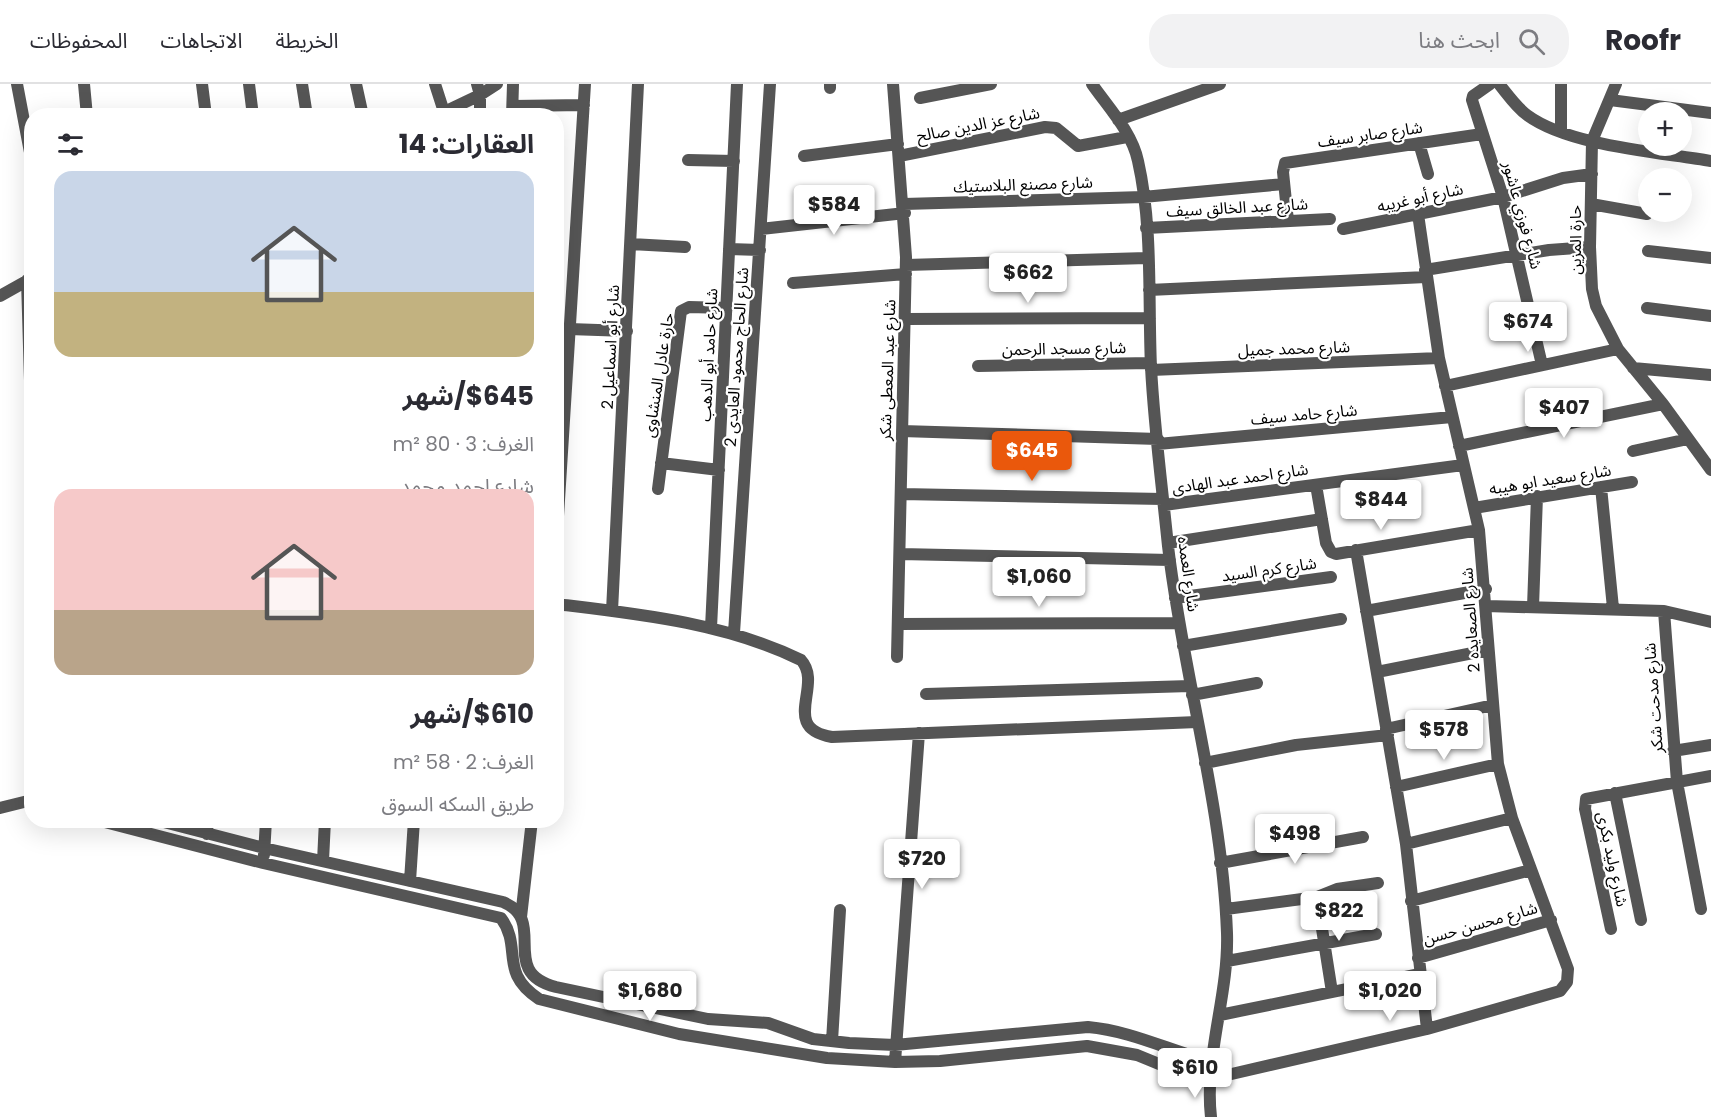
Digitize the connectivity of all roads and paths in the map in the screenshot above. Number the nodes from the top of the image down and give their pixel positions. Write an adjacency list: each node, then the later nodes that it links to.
1 (16, 84): 38 (street)
2 (84, 84): 26 (street)
3 (201, 84): 27 (street)
4 (249, 84): 28 (street)
5 (302, 84): 29 (street)
6 (356, 84): 30 (street)
7 (435, 84): 31 (street)
8 (497, 84): 22 (street)
9 (513, 84): 34 (street)
10 (585, 84): 25 (street)
11 (638, 84): 63 (street, شارع أبو اسماعيل 2)
12 (737, 84): 47 (street, شارع حامد أبو الدهب)
13 (770, 84): 61 (street, شارع الحاج محمود العايدى 2)
14 (893, 84): 44 (street, شارع عبد المعطى شكر)
15 (991, 84): 23 (street)
16 (1092, 84): 37 (street, شارع العمده)
17 (1221, 84): 37 (street)
18 (1490, 84): 40 (street, شارع فوزي عاشور)
19 (1499, 84): 39 (street)
20 (1561, 84): 39 (street)
21 (1616, 84): 24 (street, حارة المزين)
22 (478, 90): 32 (street); 33 (street)
23 (920, 98)
24 (1610, 100): 36 (street); 42 (street, حارة المزين)
25 (584, 105): 35 (street); 83 (street)
26 (86, 108)
27 (205, 108)
28 (252, 108)
29 (306, 108)
30 (361, 108)
31 (439, 108)
32 (450, 108)
33 (479, 108)
34 (512, 108)
35 (548, 108)
36 (1711, 113)
37 (1119, 120): 41 (street, شارع العمده)
38 (24, 124)
39 (1561, 130): 42 (street)
40 (1482, 134): 43 (street, شارع صابر سيف); 53 (street, شارع فوزي عاشور)
41 (1127, 137): 44 (street, شارع عز الدين صالح); 52 (street, شارع العمده)
42 (1593, 141): 48 (street); 50 (street, حارة المزين)
43 (1419, 143): 49 (street); 51 (street, شارع صابر سيف)
44 (899, 150): 45 (street, شارع عز الدين صالح); 55 (street, شارع عبد المعطى شكر)
45 (804, 156)
46 (688, 160): 47 (street)
47 (734, 161): 66 (street, شارع حامد أبو الدهب)
48 (1711, 161)
49 (1428, 174)
50 (1592, 174): 53 (street, شارع أبو غريبه); 54 (street, حارة المزين)
51 (1284, 184): 52 (street); 59 (street, شارع صابر سيف)
52 (1143, 197): 55 (street, شارع مصنع البلاستيك); 60 (street, شارع العمده)
53 (1503, 197): 57 (street, شارع أبو غريبه); 69 (street, شارع فوزي عاشور)
54 (1591, 204): 56 (street); 65 (street, حارة المزين)
55 (904, 209): 61 (street, شارع مصنع البلاستيك); 72 (street, شارع عبد المعطى شكر)
56 (1638, 212)
57 (1418, 214): 62 (street, شارع أبو غريبه); 73 (street, شارع الصعايده 2)
58 (1330, 219): 59 (street, شارع عبد الخالق سيف)
59 (1288, 221): 60 (street, شارع عبد الخالق سيف)
60 (1146, 228): 70 (street, شارع العمده)
61 (761, 229): 67 (street, شارع الحاج محمود العايدى 2)
62 (1343, 230)
63 (631, 243): 64 (street); 84 (street, شارع أبو اسماعيل 2)
64 (685, 247)
65 (1590, 247): 69 (street); 85 (street, حارة المزين)
66 (729, 249): 67 (street); 78 (street, شارع حامد أبو الدهب)
67 (760, 250): 134 (street, شارع الحاج محمود العايدى 2)
68 (1648, 251): 71 (street)
69 (1518, 254): 73 (street); 87 (street, شارع فوزي عاشور)
70 (1147, 258): 72 (street); 76 (street, شارع العمده)
71 (1711, 258)
72 (906, 270): 75 (street); 82 (street, شارع عبد المعطى شكر)
73 (1425, 274): 76 (street); 86 (street, شارع الصعايده 2)
74 (24, 282): 77 (street)
75 (793, 283)
76 (1149, 290): 81 (street, شارع العمده)
77 (0, 296)
78 (727, 308): 101 (street, حارة عادل المنشاوى); 103 (street, شارع حامد أبو الدهب)
79 (1647, 308): 80 (street)
80 (1711, 316)
81 (1150, 318): 82 (street); 89 (street, شارع العمده)
82 (906, 319): 96 (street, شارع عبد المعطى شكر)
83 (569, 328): 84 (street); 93 (street)
84 (627, 331): 126 (street, شارع أبو اسماعيل 2)
85 (1618, 350): 87 (street); 90 (street, حارة المزين)
86 (1439, 358): 89 (street, شارع محمد جميل); 92 (street, شارع الصعايده 2)
87 (1542, 365): 92 (street)
88 (978, 366): 89 (street, شارع مسجد الرحمن)
89 (1151, 367): 98 (street, شارع العمده)
90 (1633, 368): 91 (street); 94 (street, حارة المزين)
91 (1711, 375)
92 (1445, 386): 95 (street, شارع الصعايده 2)
93 (564, 404)
94 (1663, 404): 97 (street, حارة المزين); 99 (street)
95 (1452, 417): 98 (street, شارع حامد سيف); 99 (street, شارع الصعايده 2)
96 (902, 431): 98 (street, شارع حامد سيف); 109 (street, شارع عبد المعطى شكر)
97 (1688, 439): 100 (street); 104 (street, حارة المزين)
98 (1158, 441): 111 (street, شارع العمده)
99 (1459, 446): 102 (street, شارع الصعايده 2)
100 (1633, 451)
101 (662, 464): 103 (street); 108 (street, حارة عادل المنشاوى)
102 (1463, 465): 106 (street, شارع احمد عبد الهادى); 112 (street, شارع الصعايده 2)
103 (719, 470): 133 (street, شارع حامد أبو الدهب)
104 (1711, 471)
105 (1632, 482): 107 (street, شارع سعيد ابو هيبه)
106 (1316, 485): 111 (street, شارع احمد عبد الهادى); 113 (street)
107 (1601, 487): 110 (street, شارع سعيد ابو هيبه); 125 (street)
108 (658, 489)
109 (901, 494): 111 (street, شارع احمد عبد الهادى); 117 (street, شارع عبد المعطى شكر)
110 (1537, 496): 112 (street, شارع سعيد ابو هيبه); 124 (street)
111 (1164, 502): 115 (street, شارع العمده)
112 (1474, 508): 114 (street, شارع الصعايده 2)
113 (1322, 519): 115 (street); 116 (street)
114 (1479, 530): 116 (street); 120 (street, شارع الصعايده 2)
115 (1168, 543): 118 (street, شارع العمده)
116 (1356, 550): 127 (street)
117 (900, 554): 118 (street); 132 (street, شارع عبد المعطى شكر)
118 (1170, 560): 121 (street, شارع العمده)
119 (1331, 577): 121 (street, شارع كرم السيد)
120 (1486, 589): 123 (street, شارع الصعايده 2); 127 (street)
121 (1175, 598): 131 (street, شارع العمده)
122 (564, 605): 126 (street)
123 (1486, 606): 124 (street); 136 (street, شارع الصعايده 2)
124 (1533, 607): 125 (street)
125 (1613, 609): 128 (street)
126 (612, 611): 133 (street)
127 (1366, 611): 138 (street)
128 (1664, 611): 130 (street); 147 (street, شارع مدحت شكر)
129 (1341, 619): 135 (street)
130 (1711, 622)
131 (1179, 623): 132 (street); 135 (street, شارع العمده)
132 (899, 624): 137 (street, شارع عبد المعطى شكر)
133 (711, 628): 134 (street)
134 (734, 633): 145 (street)
135 (1183, 646): 140 (street, شارع العمده)
136 (1488, 650): 138 (street); 142 (street, شارع الصعايده 2)
137 (897, 657)
138 (1377, 672): 144 (street)
139 (1257, 683): 140 (street)
140 (1191, 691): 141 (street); 143 (street, شارع العمده)
141 (926, 694)
142 (1493, 705): 144 (street); 149 (street, شارع الصعايده 2)
143 (1197, 722): 145 (street); 148 (street, شارع العمده)
144 (1387, 732): 148 (street); 152 (street)
145 (919, 734): 196 (street)
146 (1711, 745): 147 (street)
147 (1673, 751): 151 (street, شارع مدحت شكر)
148 (1205, 763): 170 (street, شارع العمده)
149 (1498, 764): 152 (street); 156 (street, شارع الصعايده 2)
150 (1711, 776): 151 (street)
151 (1677, 782): 153 (street); 177 (street, شارع مدحت شكر)
152 (1396, 787): 166 (street)
153 (1615, 793): 181 (street); 182 (street, شارع وليد بكرى)
154 (24, 802): 155 (street)
155 (0, 808)
156 (1512, 818): 166 (street); 171 (street, شارع الصعايده 2)
157 (128, 828): 169 (street)
158 (185, 828): 164 (street)
159 (207, 828): 164 (street)
160 (265, 828): 167 (street)
161 (325, 828): 168 (street)
162 (413, 828): 172 (street)
163 (531, 828): 179 (street)
164 (207, 834): 167 (street)
165 (1364, 837): 170 (street)
166 (1406, 844): 175 (street)
167 (264, 848): 168 (street); 169 (street)
168 (323, 861): 172 (street)
169 (263, 863): 188 (street)
170 (1220, 864): 176 (street, شارع العمده)
171 (1531, 870): 175 (street); 180 (street, شارع الصعايده 2)
172 (410, 881): 179 (street)
173 (1378, 883): 174 (street)
174 (1317, 897): 176 (street); 184 (street)
175 (1411, 901): 185 (street)
176 (1226, 909): 186 (street, شارع العمده)
177 (1701, 909)
178 (840, 910): 195 (street)
179 (521, 917): 187 (street)
180 (1551, 920): 185 (street, شارع محسن حسن); 194 (street, شارع الصعايده 2)
181 (1641, 920)
182 (1611, 929)
183 (1376, 934): 184 (street)
184 (1324, 943): 186 (street); 190 (street)
185 (1418, 958): 189 (street)
186 (1227, 961): 192 (street, شارع العمده)
187 (526, 965): 188 (street); 191 (street)
188 (514, 974): 193 (street)
189 (1420, 974): 190 (street); 194 (street)
190 (1332, 992): 192 (street)
191 (612, 999): 193 (street); 195 (street)
192 (1220, 1015): 198 (street, شارع العمده)
193 (612, 1017): 197 (street)
194 (1427, 1029): 199 (street, شارع الصعايده 2)
195 (832, 1041): 196 (street)
196 (895, 1045): 197 (street); 198 (street)
197 (895, 1062): 199 (street)
198 (1213, 1062): 199 (street, شارع العمده)
199 (1210, 1079): 200 (street, شارع العمده)
200 (1211, 1117)

